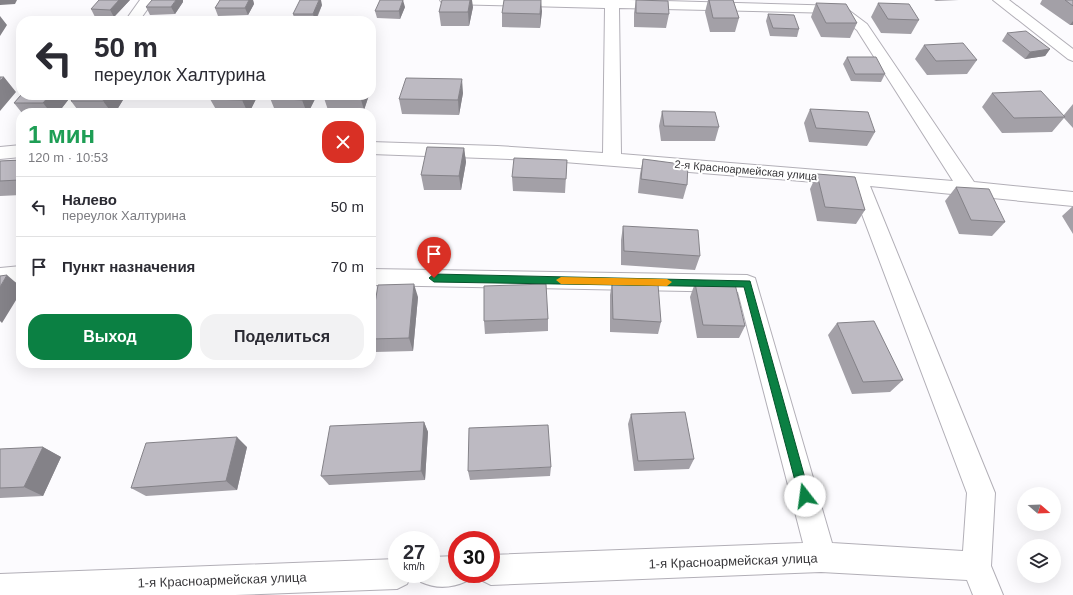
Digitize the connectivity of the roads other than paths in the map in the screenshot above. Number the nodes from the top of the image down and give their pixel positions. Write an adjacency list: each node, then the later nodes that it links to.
1 (147, 0): 5 (street)
2 (447, 0): 4 (street)
3 (1000, 0): 6 (street)
4 (612, 3): 10 (street); 12 (street)
5 (136, 16)
6 (1073, 56)
7 (376, 148): 10 (street, 2-я Красноармейская улица)
8 (16, 151): 9 (street)
9 (0, 153)
10 (612, 159): 11 (street, 2-я Красноармейская улица)
11 (858, 179): 12 (street, 2-я Красноармейская улица); 18 (street)
12 (968, 188): 13 (street, 2-я Красноармейская улица)
13 (1073, 200)
14 (16, 274): 15 (street)
15 (0, 276)
16 (376, 277): 17 (street)
17 (821, 557): 18 (street, 1-я Красноармейская улица); 19 (street, 1-я Красноармейская улица)
18 (976, 566): 22 (street)
19 (500, 570)
20 (388, 574): 21 (street, 1-я Красноармейская улица)
21 (0, 589)
22 (988, 595)

